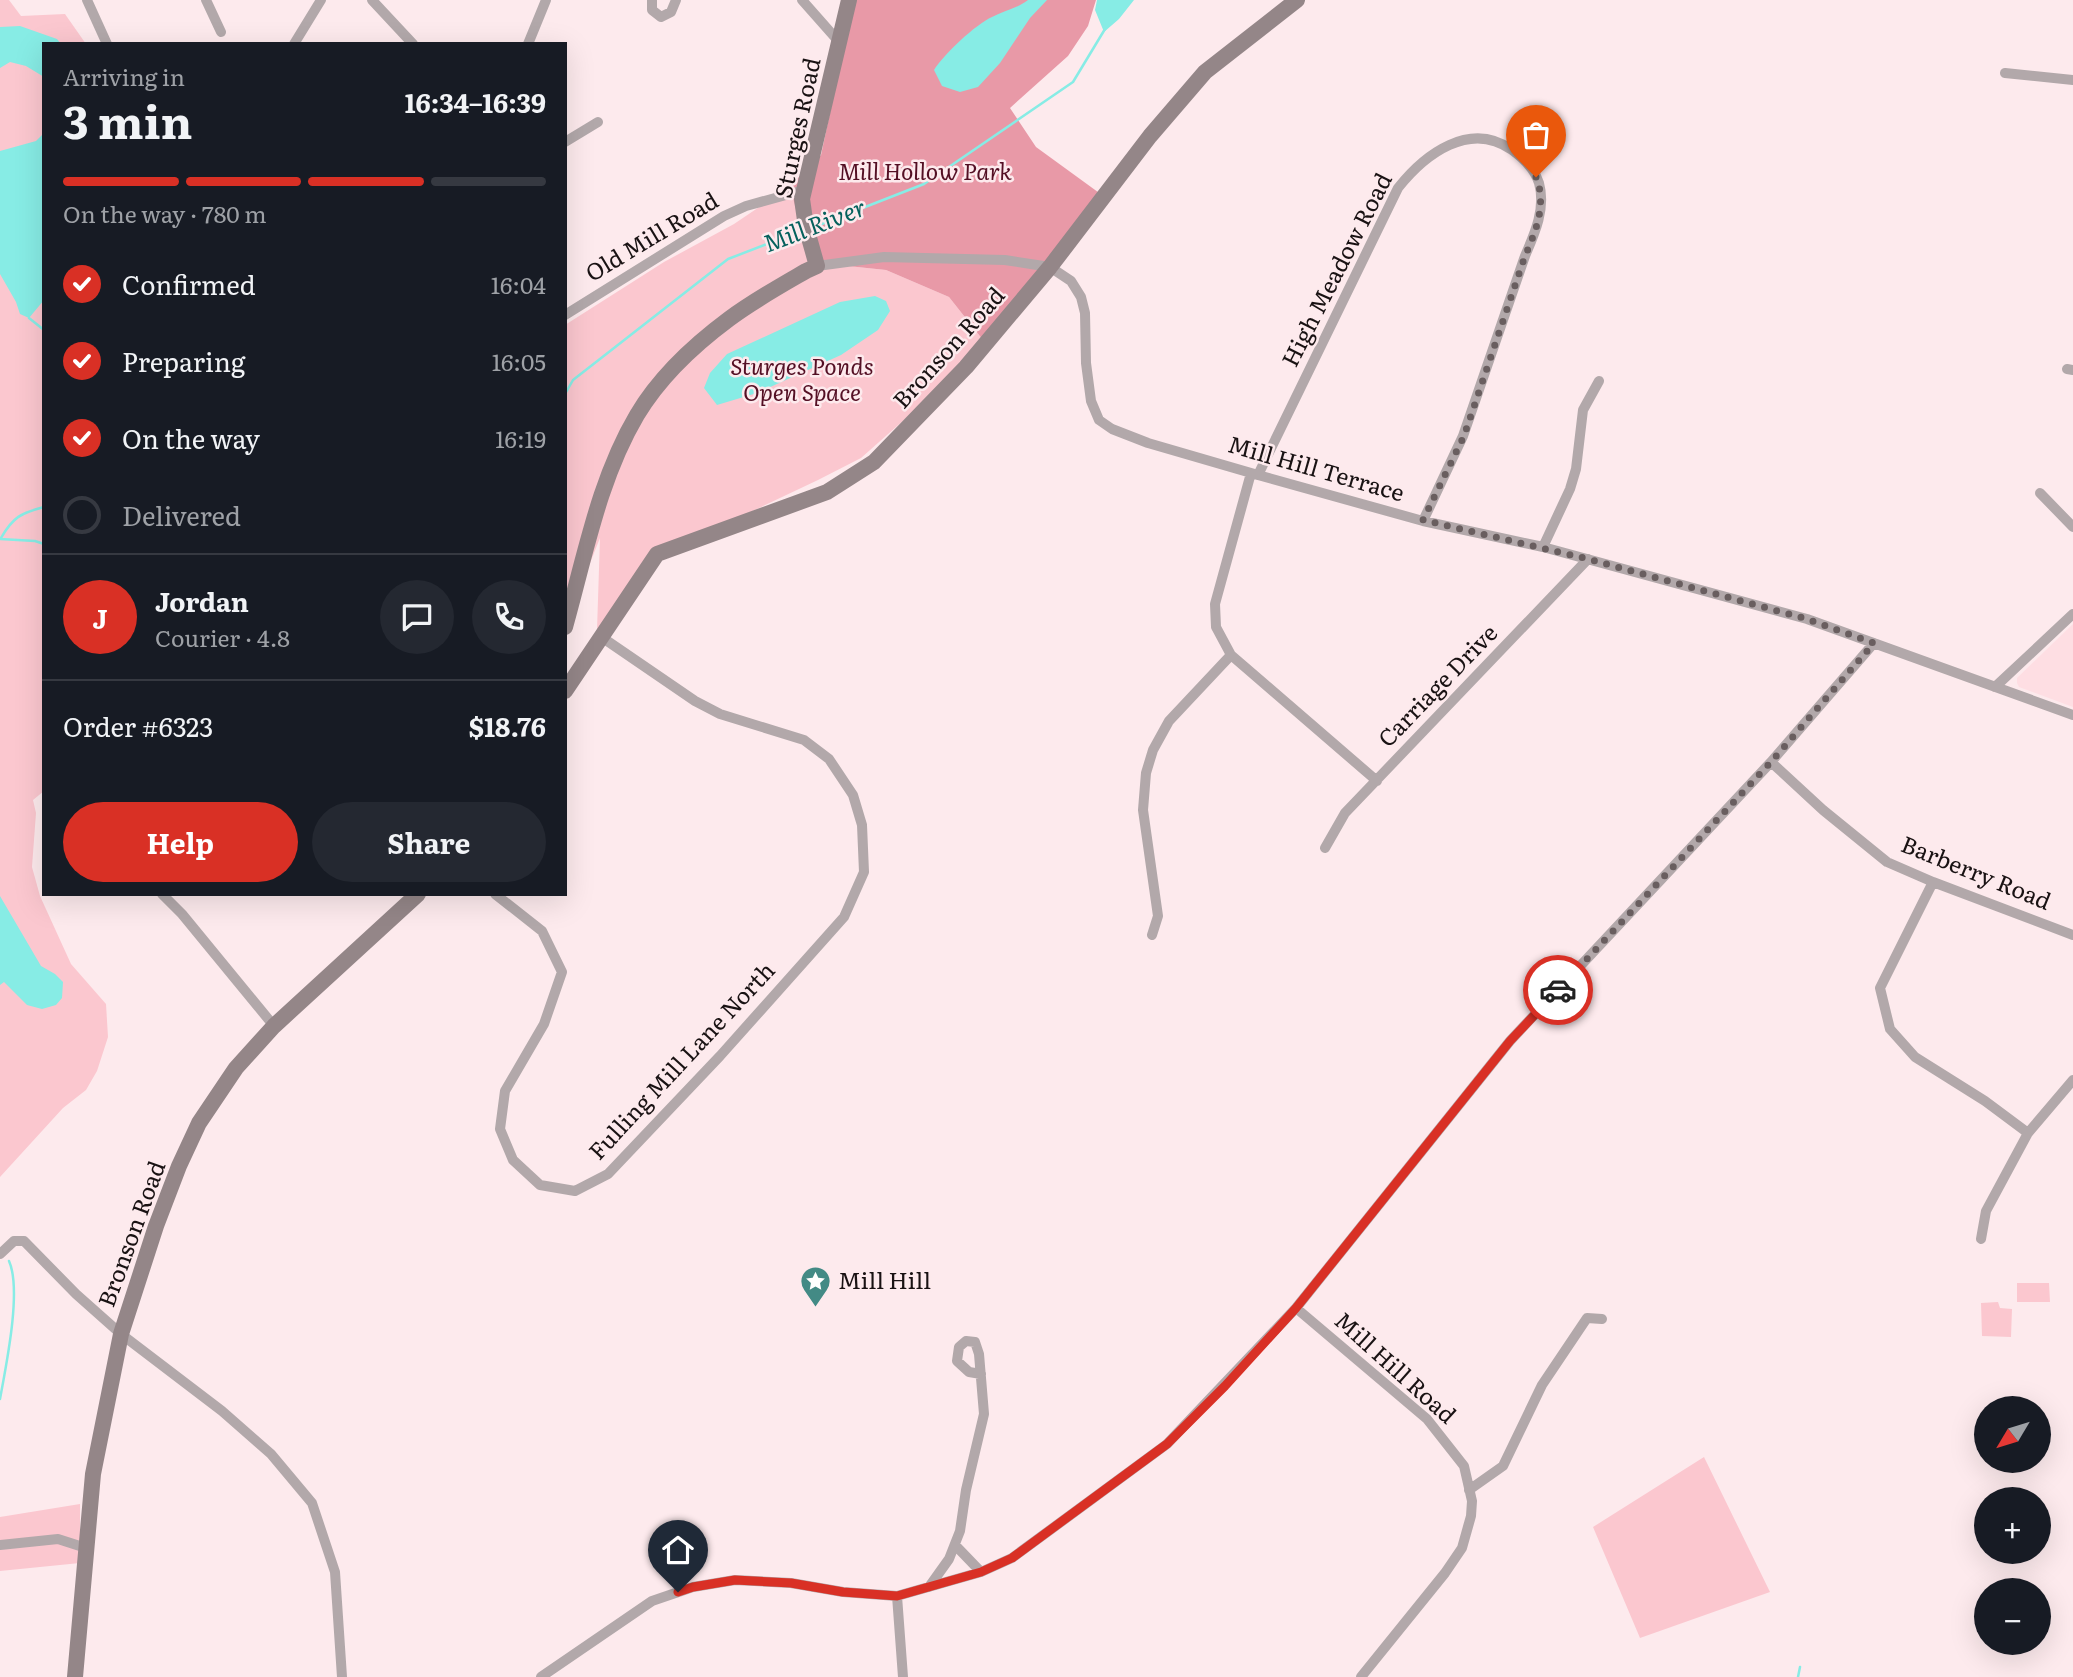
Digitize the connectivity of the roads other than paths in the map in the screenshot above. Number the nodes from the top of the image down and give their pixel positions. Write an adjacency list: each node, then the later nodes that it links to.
1 (86, 0): 12 (street)
2 (206, 0): 11 (street)
3 (321, 0): 13 (street)
4 (372, 0): 14 (street)
5 (546, 0): 15 (street)
6 (652, 0): 7 (street)
7 (677, 0)
8 (802, 0): 16 (street)
9 (849, 0): 16 (main road, Sturges Road)
10 (1297, 0): 23 (main road, Bronson Road)
11 (221, 32)
12 (106, 42)
13 (295, 42)
14 (411, 42)
15 (529, 42)
16 (840, 43): 21 (main road, Sturges Road)
17 (2005, 73): 18 (street)
18 (2073, 80)
19 (598, 122): 20 (street)
20 (567, 141)
21 (803, 194): 22 (main road, Sturges Road); 24 (street, Old Mill Road)
22 (814, 258): 23 (street); 33 (main road)
23 (1050, 267): 26 (street, Mill Hill Terrace); 34 (main road, Bronson Road)
24 (567, 314)
25 (1599, 381): 30 (street)
26 (1254, 474): 28 (street, Mill Hill Terrace); 28 (street, High Meadow Road); 36 (street, High Meadow Road)
27 (2039, 493): 29 (street)
28 (1423, 520): 30 (street, Mill Hill Terrace)
29 (2073, 527)
30 (1543, 547): 31 (street, Mill Hill Terrace)
31 (1588, 559): 35 (street, Mill Hill Terrace); 41 (street, Carriage Drive)
32 (2073, 614): 37 (street)
33 (567, 620)
34 (600, 636): 38 (main road, Bronson Road); 46 (street, Fulling Mill Lane North)
35 (1874, 643): 37 (street, Mill Hill Terrace); 40 (street)
36 (1231, 655): 41 (street); 47 (street)
37 (1994, 687): 39 (street, Mill Hill Terrace)
38 (567, 688)
39 (2073, 715)
40 (1771, 762): 43 (street, Barberry Road); 54 (street)
41 (1377, 781): 42 (street, Carriage Drive)
42 (1325, 848)
43 (1933, 882): 48 (street, Barberry Road); 51 (street)
44 (164, 896): 49 (street)
45 (416, 896): 49 (main road, Bronson Road)
46 (498, 896)
47 (1152, 935)
48 (2073, 935)
49 (274, 1026): 56 (main road, Bronson Road)
50 (2073, 1080): 51 (street)
51 (2028, 1133): 52 (street)
52 (1980, 1239)
53 (0, 1254): 56 (street)
54 (1296, 1308): 58 (street, Mill Hill Road); 62 (street)
55 (1602, 1319): 58 (street)
56 (121, 1334): 59 (main road, Bronson Road); 66 (street)
57 (981, 1374): 61 (street)
58 (1469, 1490): 69 (street, Mill Hill Road)
59 (87, 1540): 60 (street); 65 (main road, Bronson Road)
60 (0, 1545)
61 (955, 1545): 62 (street); 63 (street)
62 (981, 1572): 63 (street)
63 (929, 1587): 64 (street)
64 (897, 1596): 67 (street); 68 (street)
65 (75, 1677)
66 (342, 1677)
67 (541, 1677)
68 (903, 1677)
69 (1361, 1677)

